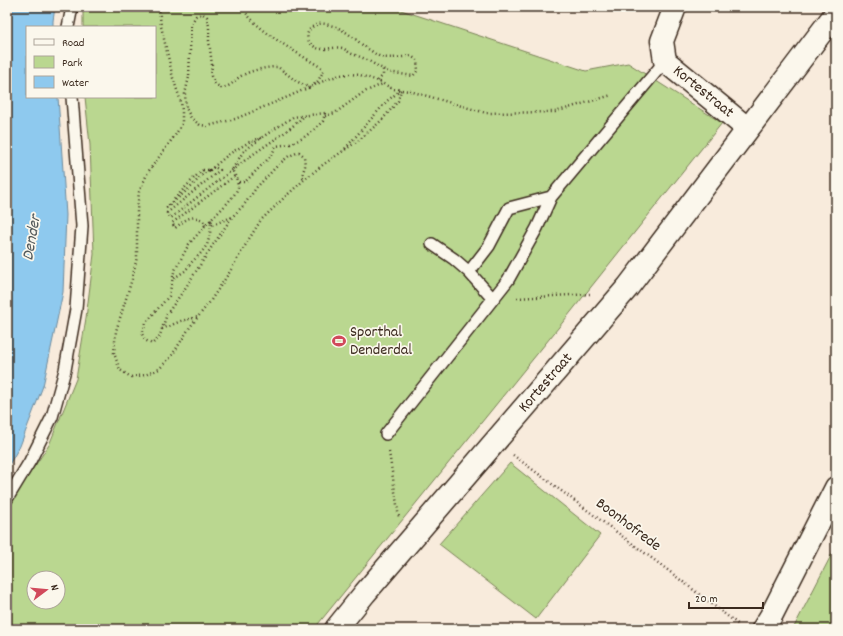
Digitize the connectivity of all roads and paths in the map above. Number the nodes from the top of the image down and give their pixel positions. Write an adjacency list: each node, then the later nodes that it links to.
1 (72, 7): 6 (lane)
2 (159, 7): 33 (path)
3 (242, 7): 11 (path)
4 (675, 7): 7 (street, Kortestraat)
5 (836, 13): 17 (street, Kortestraat)
6 (68, 26)
7 (665, 61): 17 (street, Kortestraat); 24 (lane)
8 (383, 69): 8 (path); 9 (path)
9 (378, 81): 10 (path); 11 (path)
10 (384, 84): 12 (path); 16 (path)
11 (310, 88): 11 (path)
12 (402, 90): 13 (path); 19 (path); 19 (path)
13 (614, 95)
14 (72, 98): 38 (lane)
15 (304, 116): 16 (path); 18 (path); 21 (path)
16 (324, 116): 22 (path)
17 (748, 129): 31 (street, Kortestraat)
18 (260, 138): 20 (path); 21 (path)
19 (343, 151): 23 (path)
20 (210, 170): 20 (path); 21 (path)
21 (232, 170): 22 (path)
22 (236, 175): 26 (path); 27 (path)
23 (305, 179): 25 (path); 33 (path)
24 (551, 197): 29 (lane); 32 (lane)
25 (232, 217): 26 (path); 34 (path)
26 (211, 218): 27 (path); 30 (path)
27 (205, 226): 30 (path)
28 (432, 244): 29 (lane)
29 (469, 272): 32 (lane)
30 (174, 278): 34 (path)
31 (624, 292): 32 (path); 36 (street, Kortestraat)
32 (494, 299): 35 (lane)
33 (199, 316): 34 (path)
34 (162, 329)
35 (386, 434): 39 (path)
36 (495, 441): 39 (street, Kortestraat); 41 (path, Boonhofrede)
37 (836, 488): 42 (street)
38 (7, 499)
39 (403, 548): 40 (street, Kortestraat)
40 (336, 629)
41 (744, 629)
42 (763, 629)

